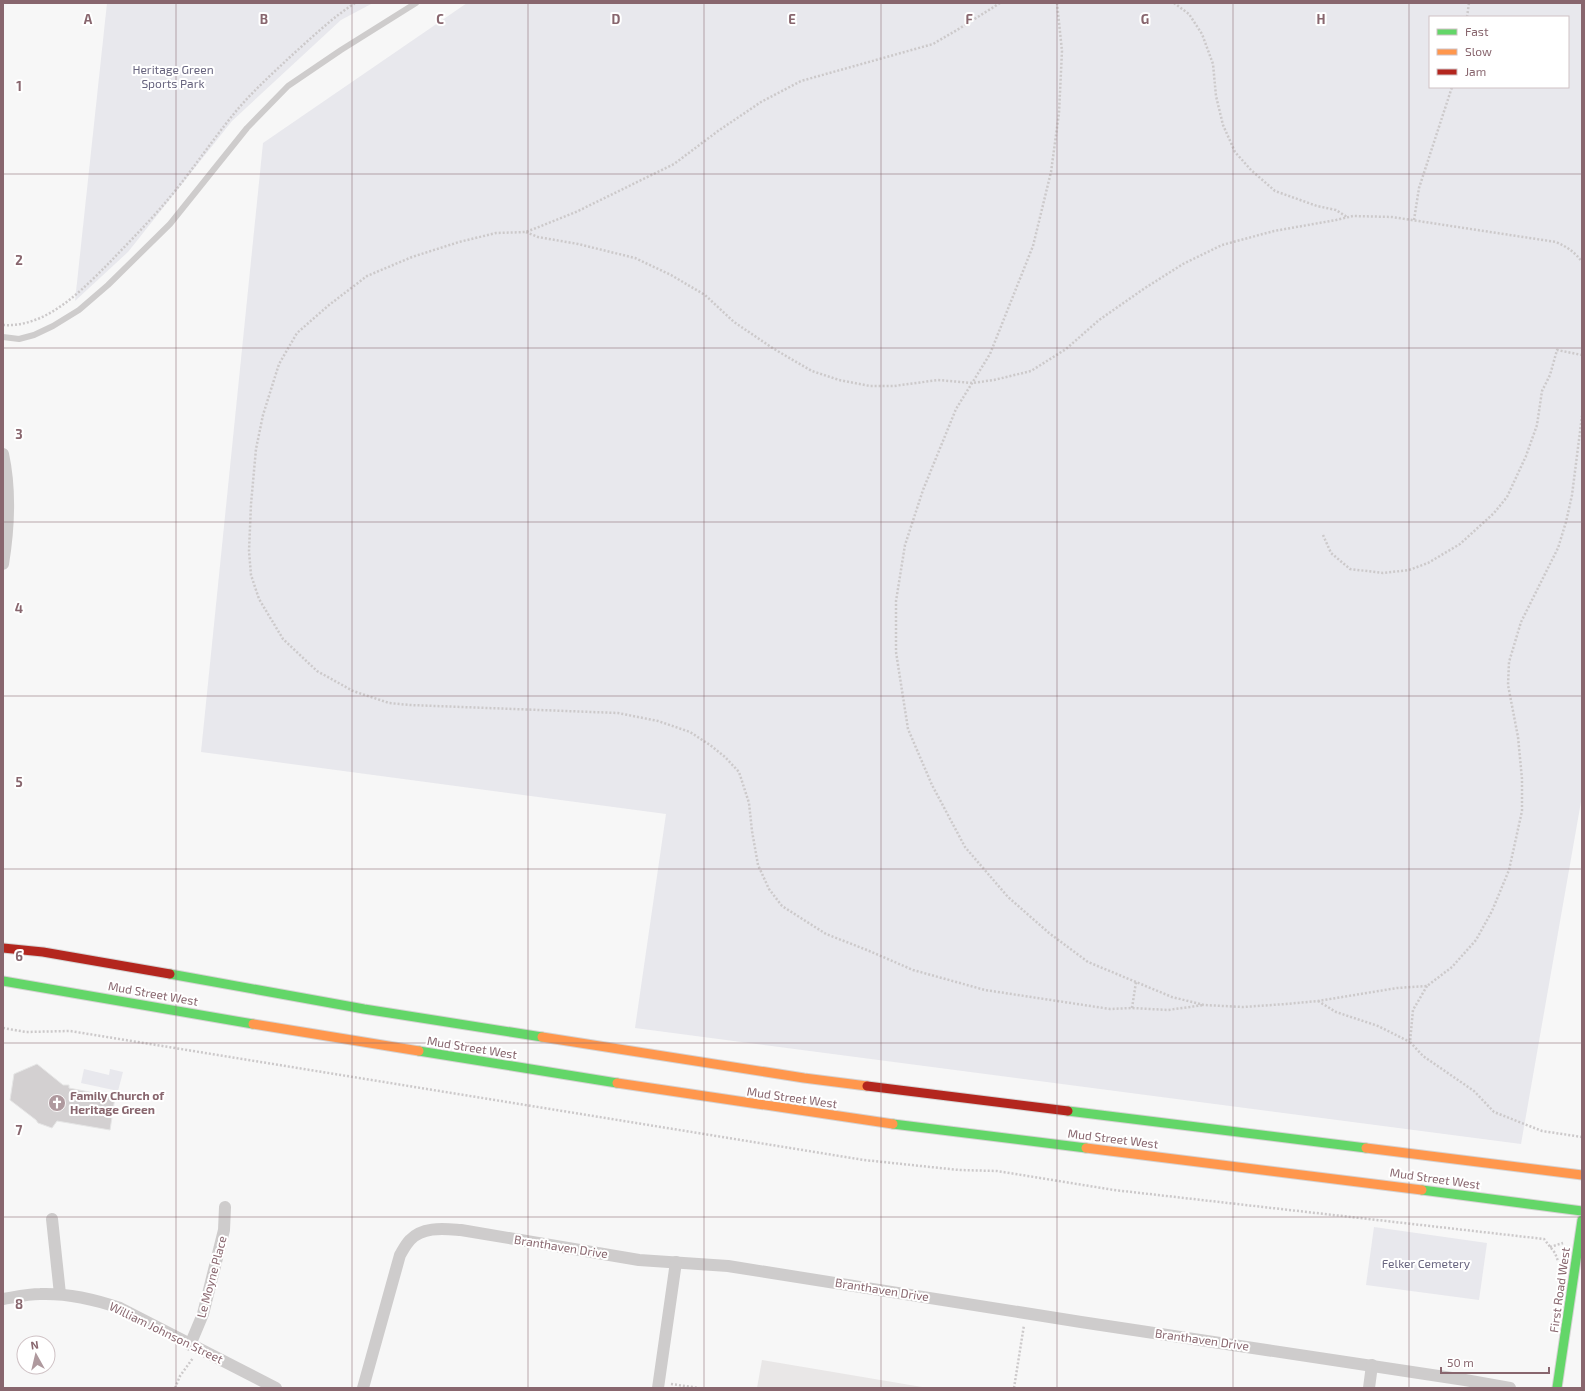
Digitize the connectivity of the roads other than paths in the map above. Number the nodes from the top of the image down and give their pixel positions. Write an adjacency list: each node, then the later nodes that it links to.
1 (416, 3): 2 (lane)
2 (3, 337)
3 (3, 454): 4 (street)
4 (3, 564)
5 (3, 948): 7 (main road, Mud Street West)
6 (3, 981): 9 (main road, Mud Street West)
7 (1582, 1175)
8 (225, 1207): 15 (street, Le Moyne Place)
9 (1582, 1211)
10 (52, 1219): 13 (street)
11 (1582, 1220): 22 (main road, First Road West)
12 (676, 1262): 16 (street, Branthaven Drive); 17 (street); 19 (street, Branthaven Drive)
13 (60, 1294): 14 (street, William Johnson Street); 15 (street, William Johnson Street)
14 (3, 1298)
15 (194, 1347): 18 (street, William Johnson Street)
16 (1372, 1365): 20 (street); 21 (street, Branthaven Drive)
17 (658, 1385)
18 (276, 1388)
19 (363, 1388)
20 (1369, 1388)
21 (1510, 1388)
22 (1558, 1388)

